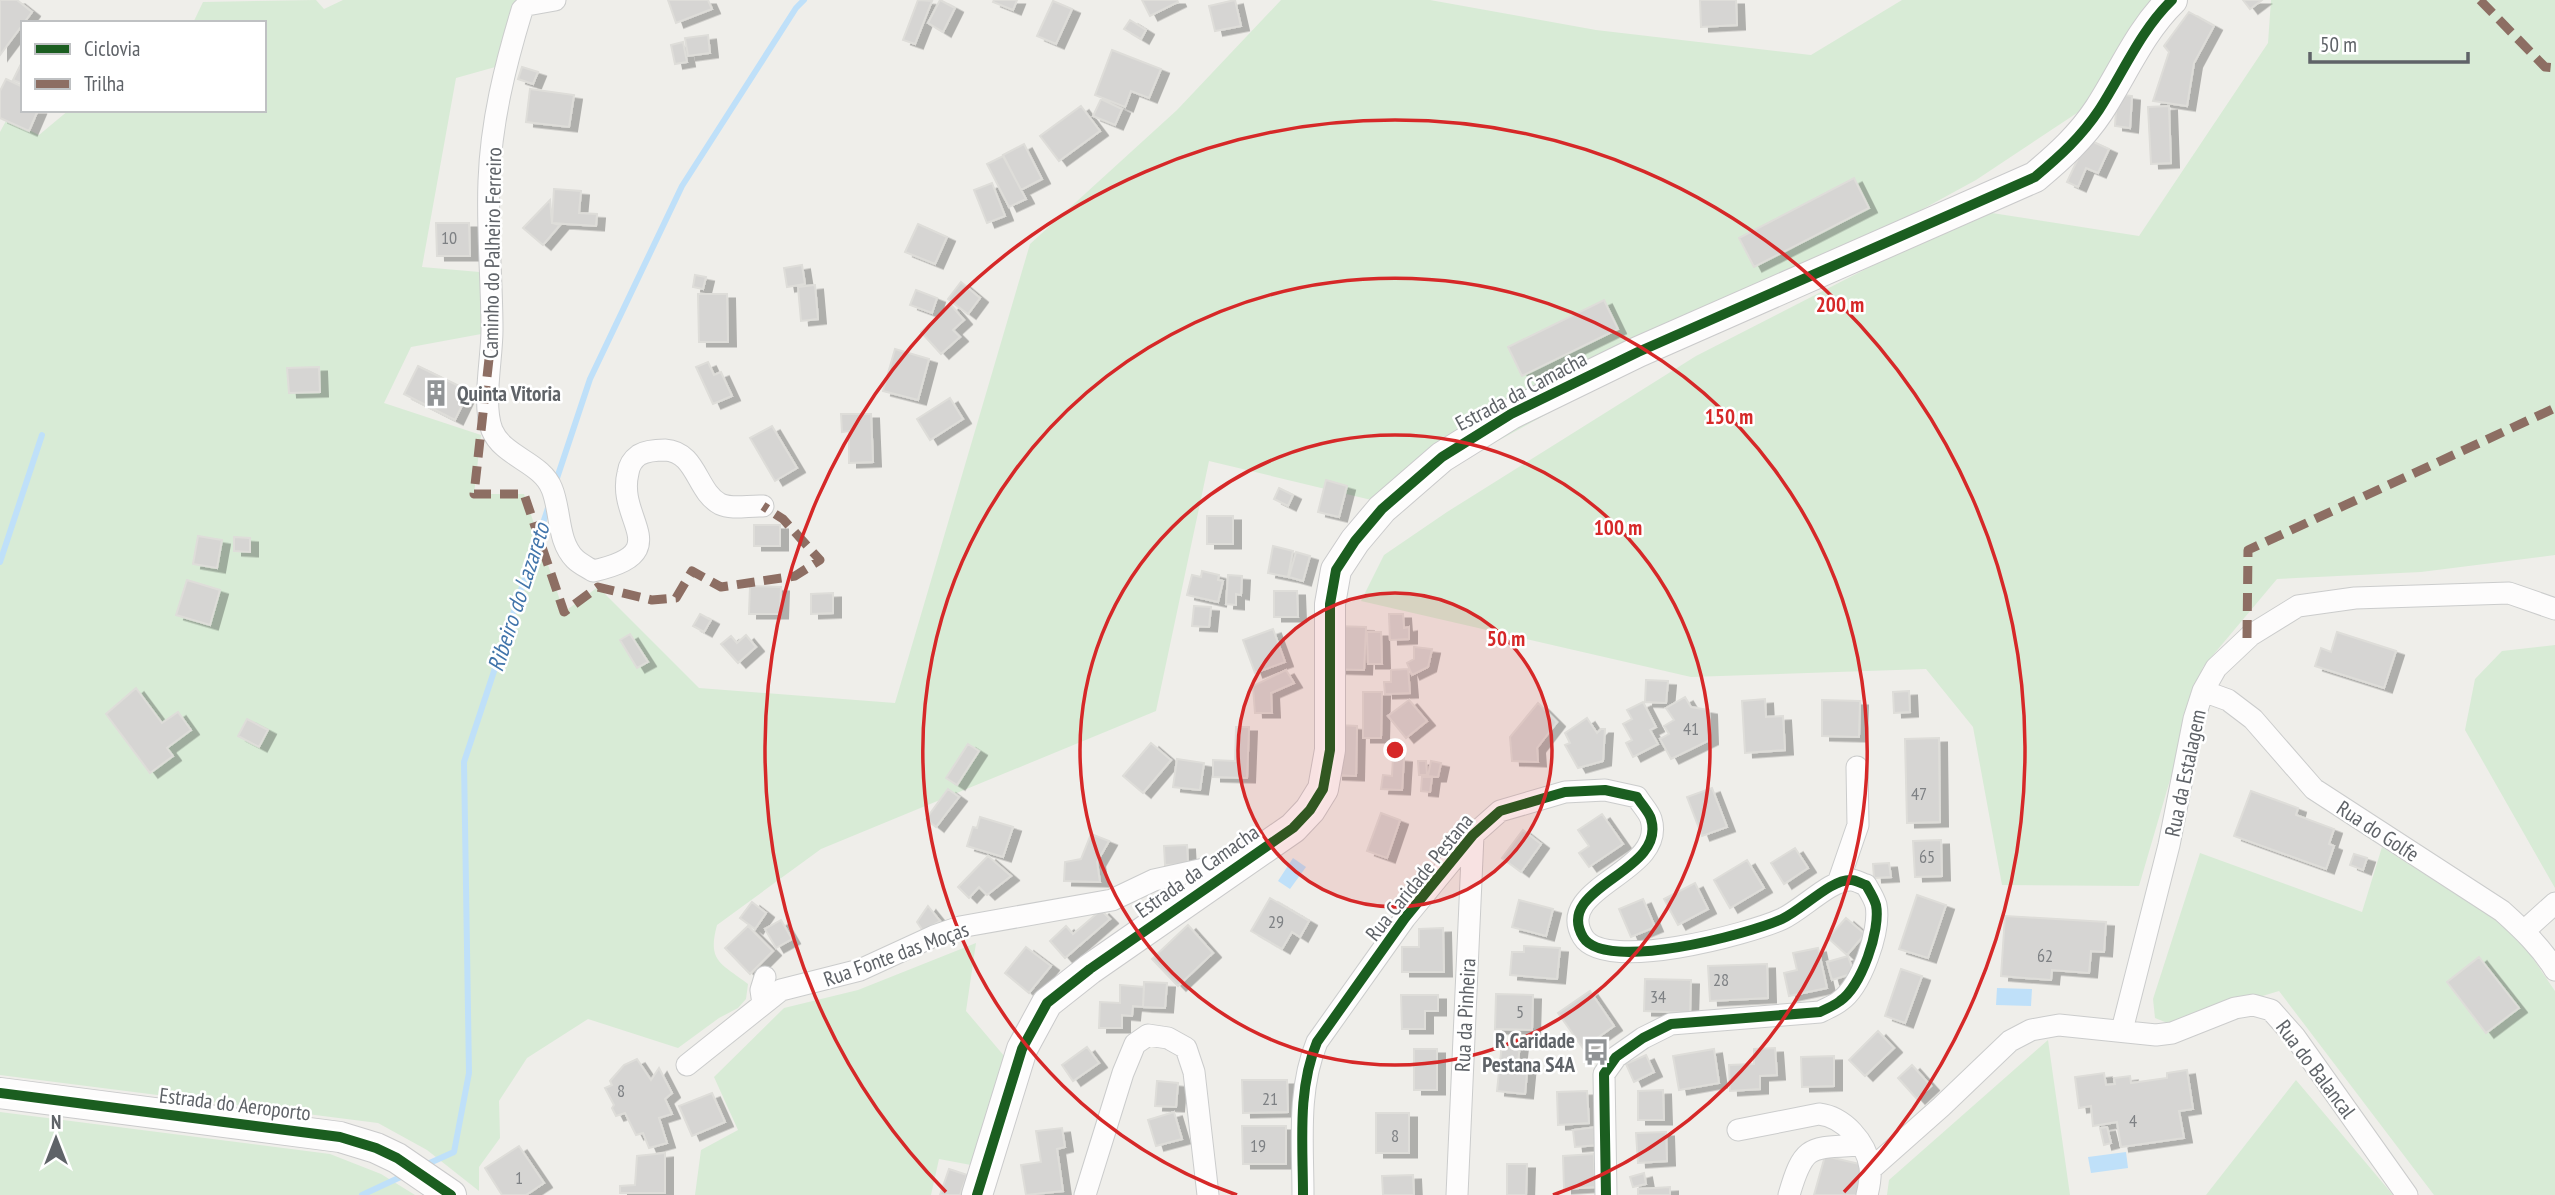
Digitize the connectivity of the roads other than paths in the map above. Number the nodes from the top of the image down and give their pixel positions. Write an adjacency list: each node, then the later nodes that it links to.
1 (555, 0): 3 (street, Caminho do Palheiro Ferreiro)
2 (2172, 0): 8 (street, Estrada da Camacha)
3 (763, 506)
4 (2555, 609): 5 (street, Rua da Estalagem)
5 (2203, 691): 11 (street, Rua do Golfe); 15 (street, Rua da Estalagem)
6 (1857, 767): 9 (street)
7 (1473, 835): 9 (street, Rua Caridade Pestana); 25 (street, Rua Caridade Pestana); 26 (street, Rua da Pinheira)
8 (1248, 859): 14 (street, Rua Fonte das Moças); 22 (street, Estrada da Camacha)
9 (1838, 883): 27 (street)
10 (2555, 903): 11 (street)
11 (2524, 931): 12 (street, Rua do Golfe)
12 (2555, 970)
13 (765, 978): 14 (street)
14 (763, 1004): 16 (street, Rua Fonte das Moças)
15 (2122, 1030): 20 (street, Rua do Balancal); 30 (street, Rua do Balancal)
16 (687, 1065)
17 (0, 1093): 21 (street, Estrada do Aeroporto)
18 (1738, 1130): 19 (street)
19 (1861, 1145): 20 (street); 28 (street)
20 (1871, 1169): 29 (street)
21 (432, 1181)
22 (976, 1195)
23 (1085, 1195): 24 (street)
24 (1208, 1195)
25 (1303, 1195)
26 (1457, 1195)
27 (1606, 1195)
28 (1789, 1195)
29 (1867, 1195)
30 (2407, 1195)

